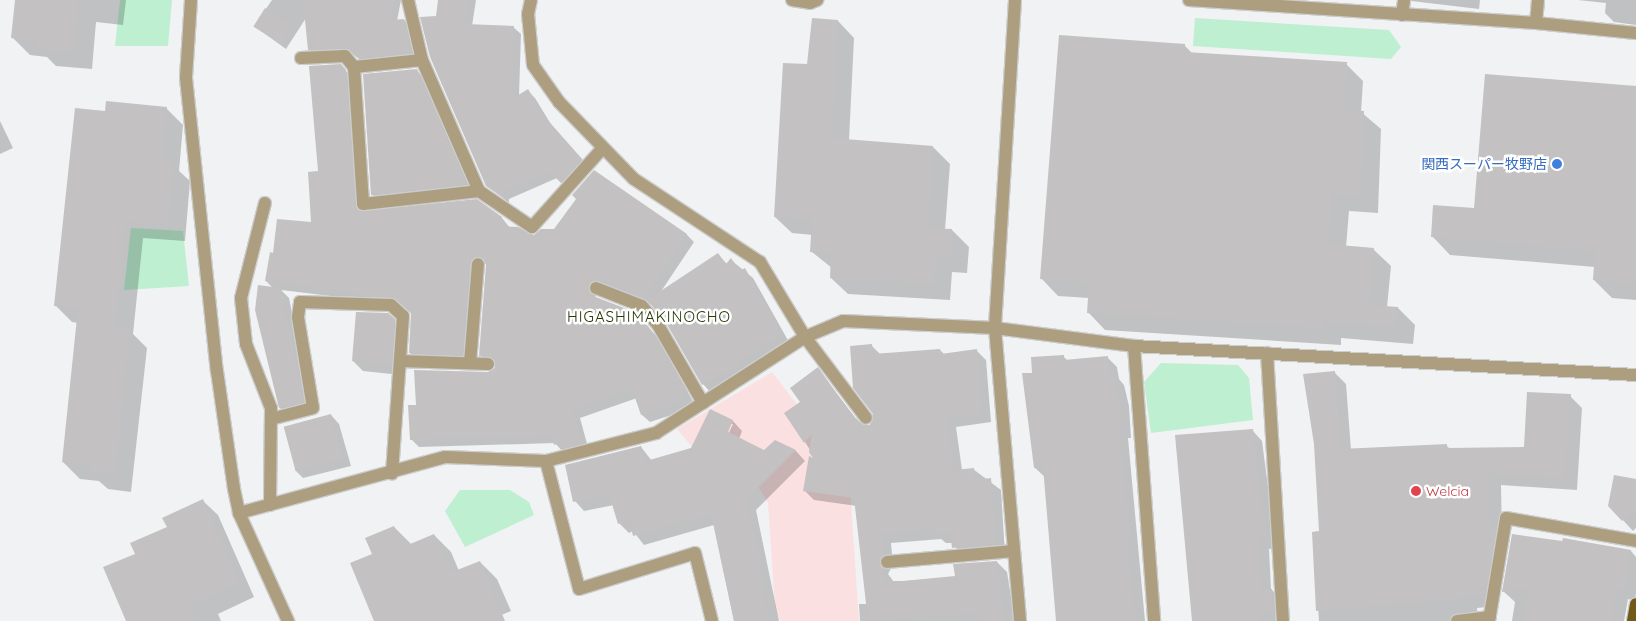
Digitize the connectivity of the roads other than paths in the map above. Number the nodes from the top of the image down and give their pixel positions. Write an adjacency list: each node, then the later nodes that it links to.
1 (192, 0): 36 (street)
2 (408, 0): 15 (street)
3 (531, 0): 17 (street)
4 (792, 0): 5 (street)
5 (817, 0)
6 (1015, 0): 22 (street)
7 (1189, 0): 10 (street)
8 (1404, 0): 11 (street)
9 (1538, 0): 12 (street)
10 (1269, 2): 11 (street)
11 (1402, 16): 12 (street)
12 (1536, 23): 13 (street)
13 (1636, 33)
14 (301, 58): 16 (street)
15 (422, 60): 16 (street); 18 (street)
16 (354, 67): 18 (street)
17 (603, 148): 18 (street); 23 (street)
18 (479, 191)
19 (265, 203): 32 (street)
20 (478, 264): 27 (street)
21 (596, 288): 30 (street)
22 (995, 328): 23 (street); 24 (street); 38 (street)
23 (805, 337): 30 (street); 31 (street)
24 (1134, 346): 25 (street); 45 (street)
25 (1267, 353): 29 (street); 46 (street)
26 (400, 361): 27 (street); 32 (street); 34 (street)
27 (470, 363): 28 (street)
28 (488, 364)
29 (1636, 375)
30 (704, 403): 33 (street)
31 (866, 418)
32 (271, 419): 35 (street)
33 (546, 461): 34 (street); 43 (street)
34 (392, 474): 35 (street)
35 (270, 505): 36 (street)
36 (239, 513): 42 (street)
37 (1636, 542): 41 (street)
38 (1014, 551): 39 (street); 44 (street)
39 (887, 562)
40 (1636, 604): 48 (main road)
41 (1489, 619): 47 (street)
42 (288, 621)
43 (712, 621)
44 (1020, 621)
45 (1154, 621)
46 (1283, 621)
47 (1457, 621)
48 (1633, 621)

